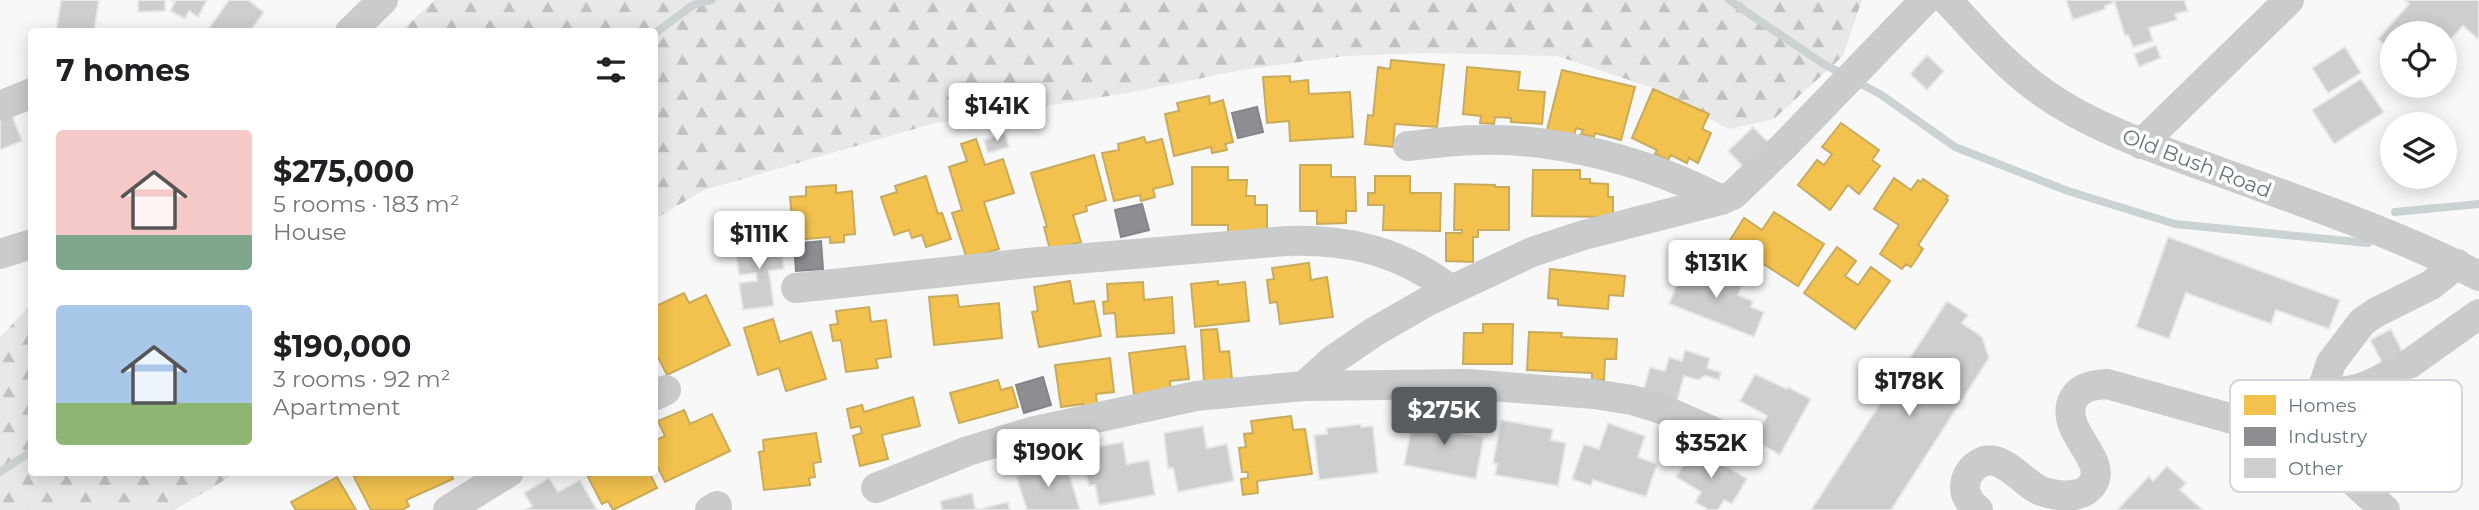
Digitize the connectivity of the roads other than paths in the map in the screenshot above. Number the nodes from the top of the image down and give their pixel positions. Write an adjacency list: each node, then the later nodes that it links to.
1 (383, 0): 5 (street)
2 (1925, 0): 10 (street)
3 (1947, 0): 8 (street, Old Bush Road)
4 (2289, 0): 8 (street)
5 (354, 28)
6 (28, 95): 7 (street)
7 (0, 106)
8 (2141, 144): 13 (street, Old Bush Road)
9 (1408, 146): 10 (street)
10 (1721, 200): 15 (street)
11 (28, 245): 12 (street)
12 (0, 254)
13 (2468, 270): 17 (street)
14 (796, 288): 15 (street)
15 (1451, 290): 19 (street)
16 (2479, 314): 18 (street)
17 (2325, 380)
18 (2380, 380)
19 (1304, 386): 21 (street); 23 (street)
20 (2230, 418): 26 (street)
21 (1714, 432)
22 (503, 476): 25 (street)
23 (876, 488)
24 (2365, 492): 27 (street)
25 (448, 510)
26 (1978, 510)
27 (2385, 510)

